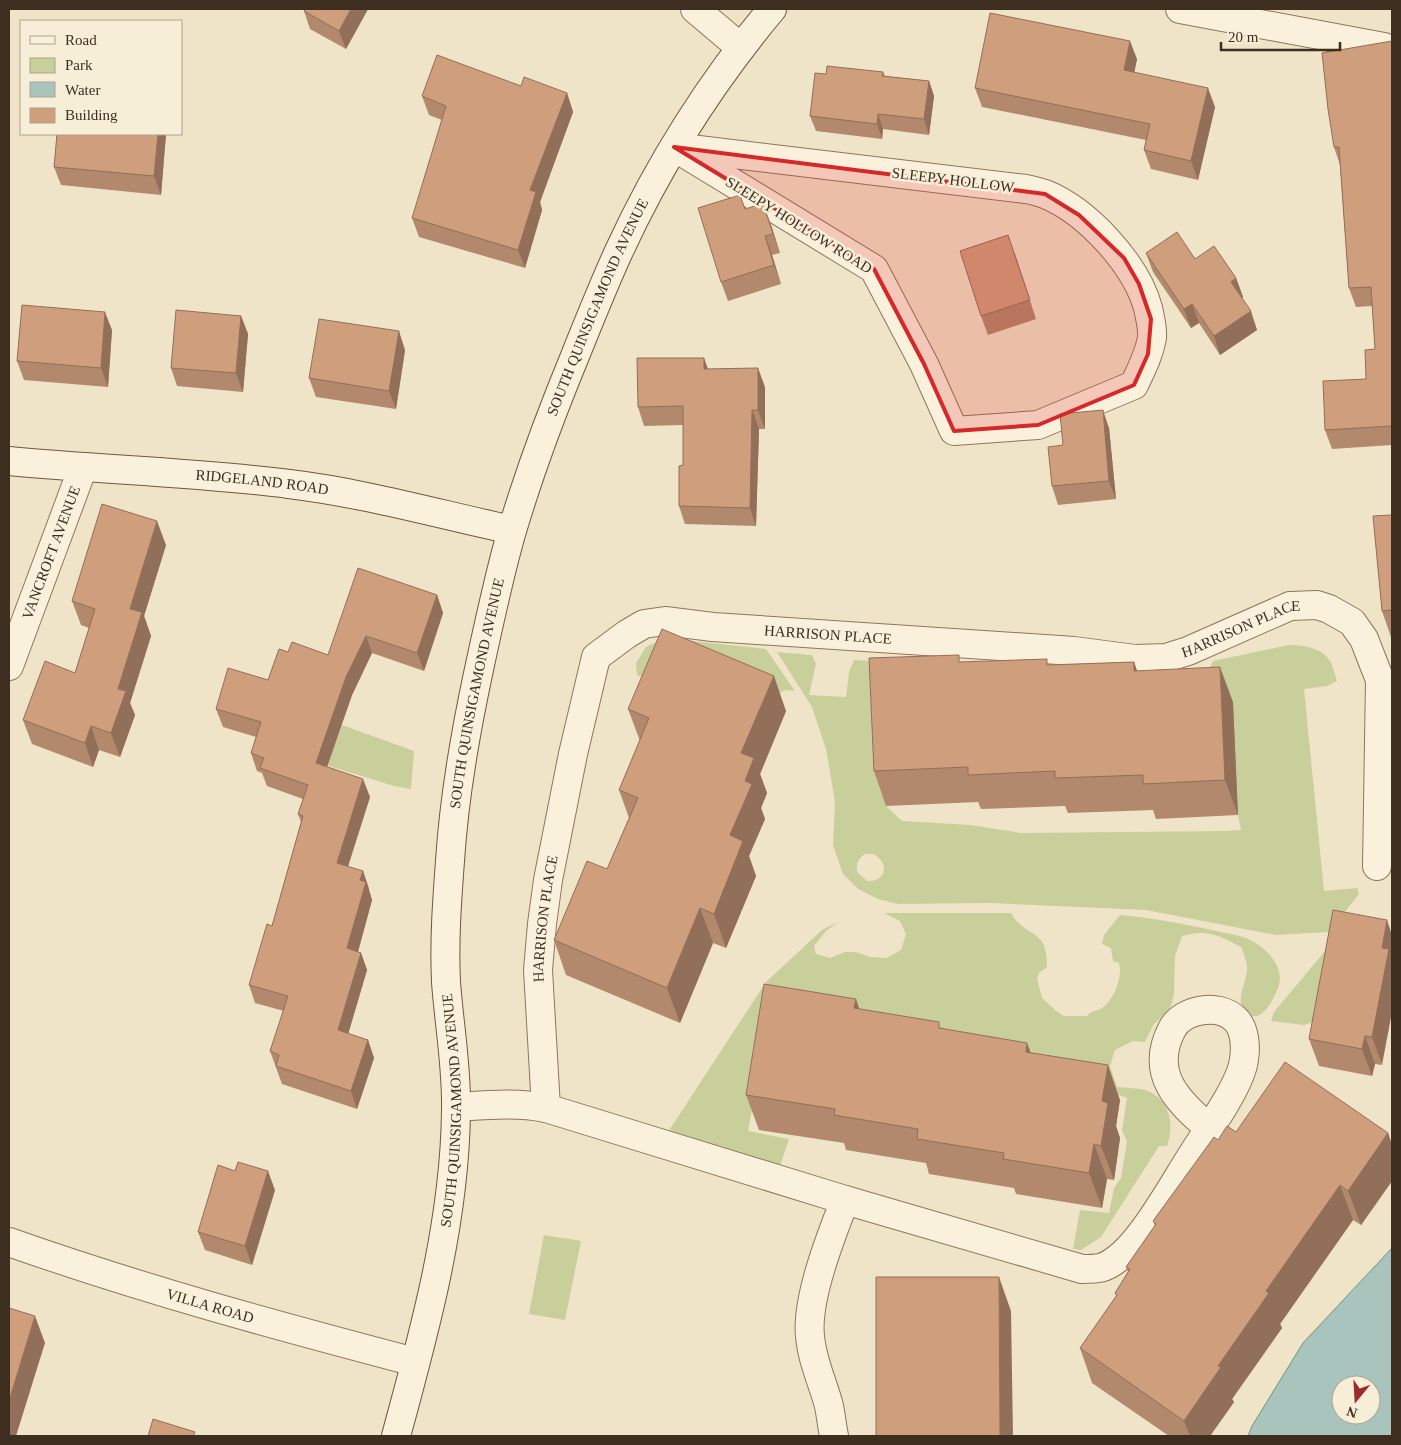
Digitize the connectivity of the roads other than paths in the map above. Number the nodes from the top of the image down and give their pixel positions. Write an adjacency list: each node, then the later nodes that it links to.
1 (695, 9): 4 (street)
2 (772, 9): 4 (street, SOUTH QUINSIGAMOND AVENUE)
3 (1180, 9): 5 (street)
4 (740, 47): 6 (street, SOUTH QUINSIGAMOND AVENUE)
5 (1384, 48)
6 (674, 147): 7 (street, SLEEPY HOLLOW); 7 (street, SLEEPY HOLLOW ROAD); 10 (street, SOUTH QUINSIGAMOND AVENUE)
7 (1152, 337)
8 (9, 461): 9 (street, RIDGELAND ROAD)
9 (83, 467): 10 (street, RIDGELAND ROAD); 11 (street, VANCROFT AVENUE)
10 (512, 530): 13 (street, SOUTH QUINSIGAMOND AVENUE)
11 (9, 666)
12 (1376, 866): 14 (street, HARRISON PLACE)
13 (456, 1107): 14 (street); 18 (street, SOUTH QUINSIGAMOND AVENUE)
14 (546, 1108): 16 (street)
15 (1209, 1128): 16 (street)
16 (845, 1200): 20 (street)
17 (9, 1242): 18 (street, VILLA ROAD)
18 (415, 1362): 19 (street, SOUTH QUINSIGAMOND AVENUE)
19 (396, 1436)
20 (834, 1436)

